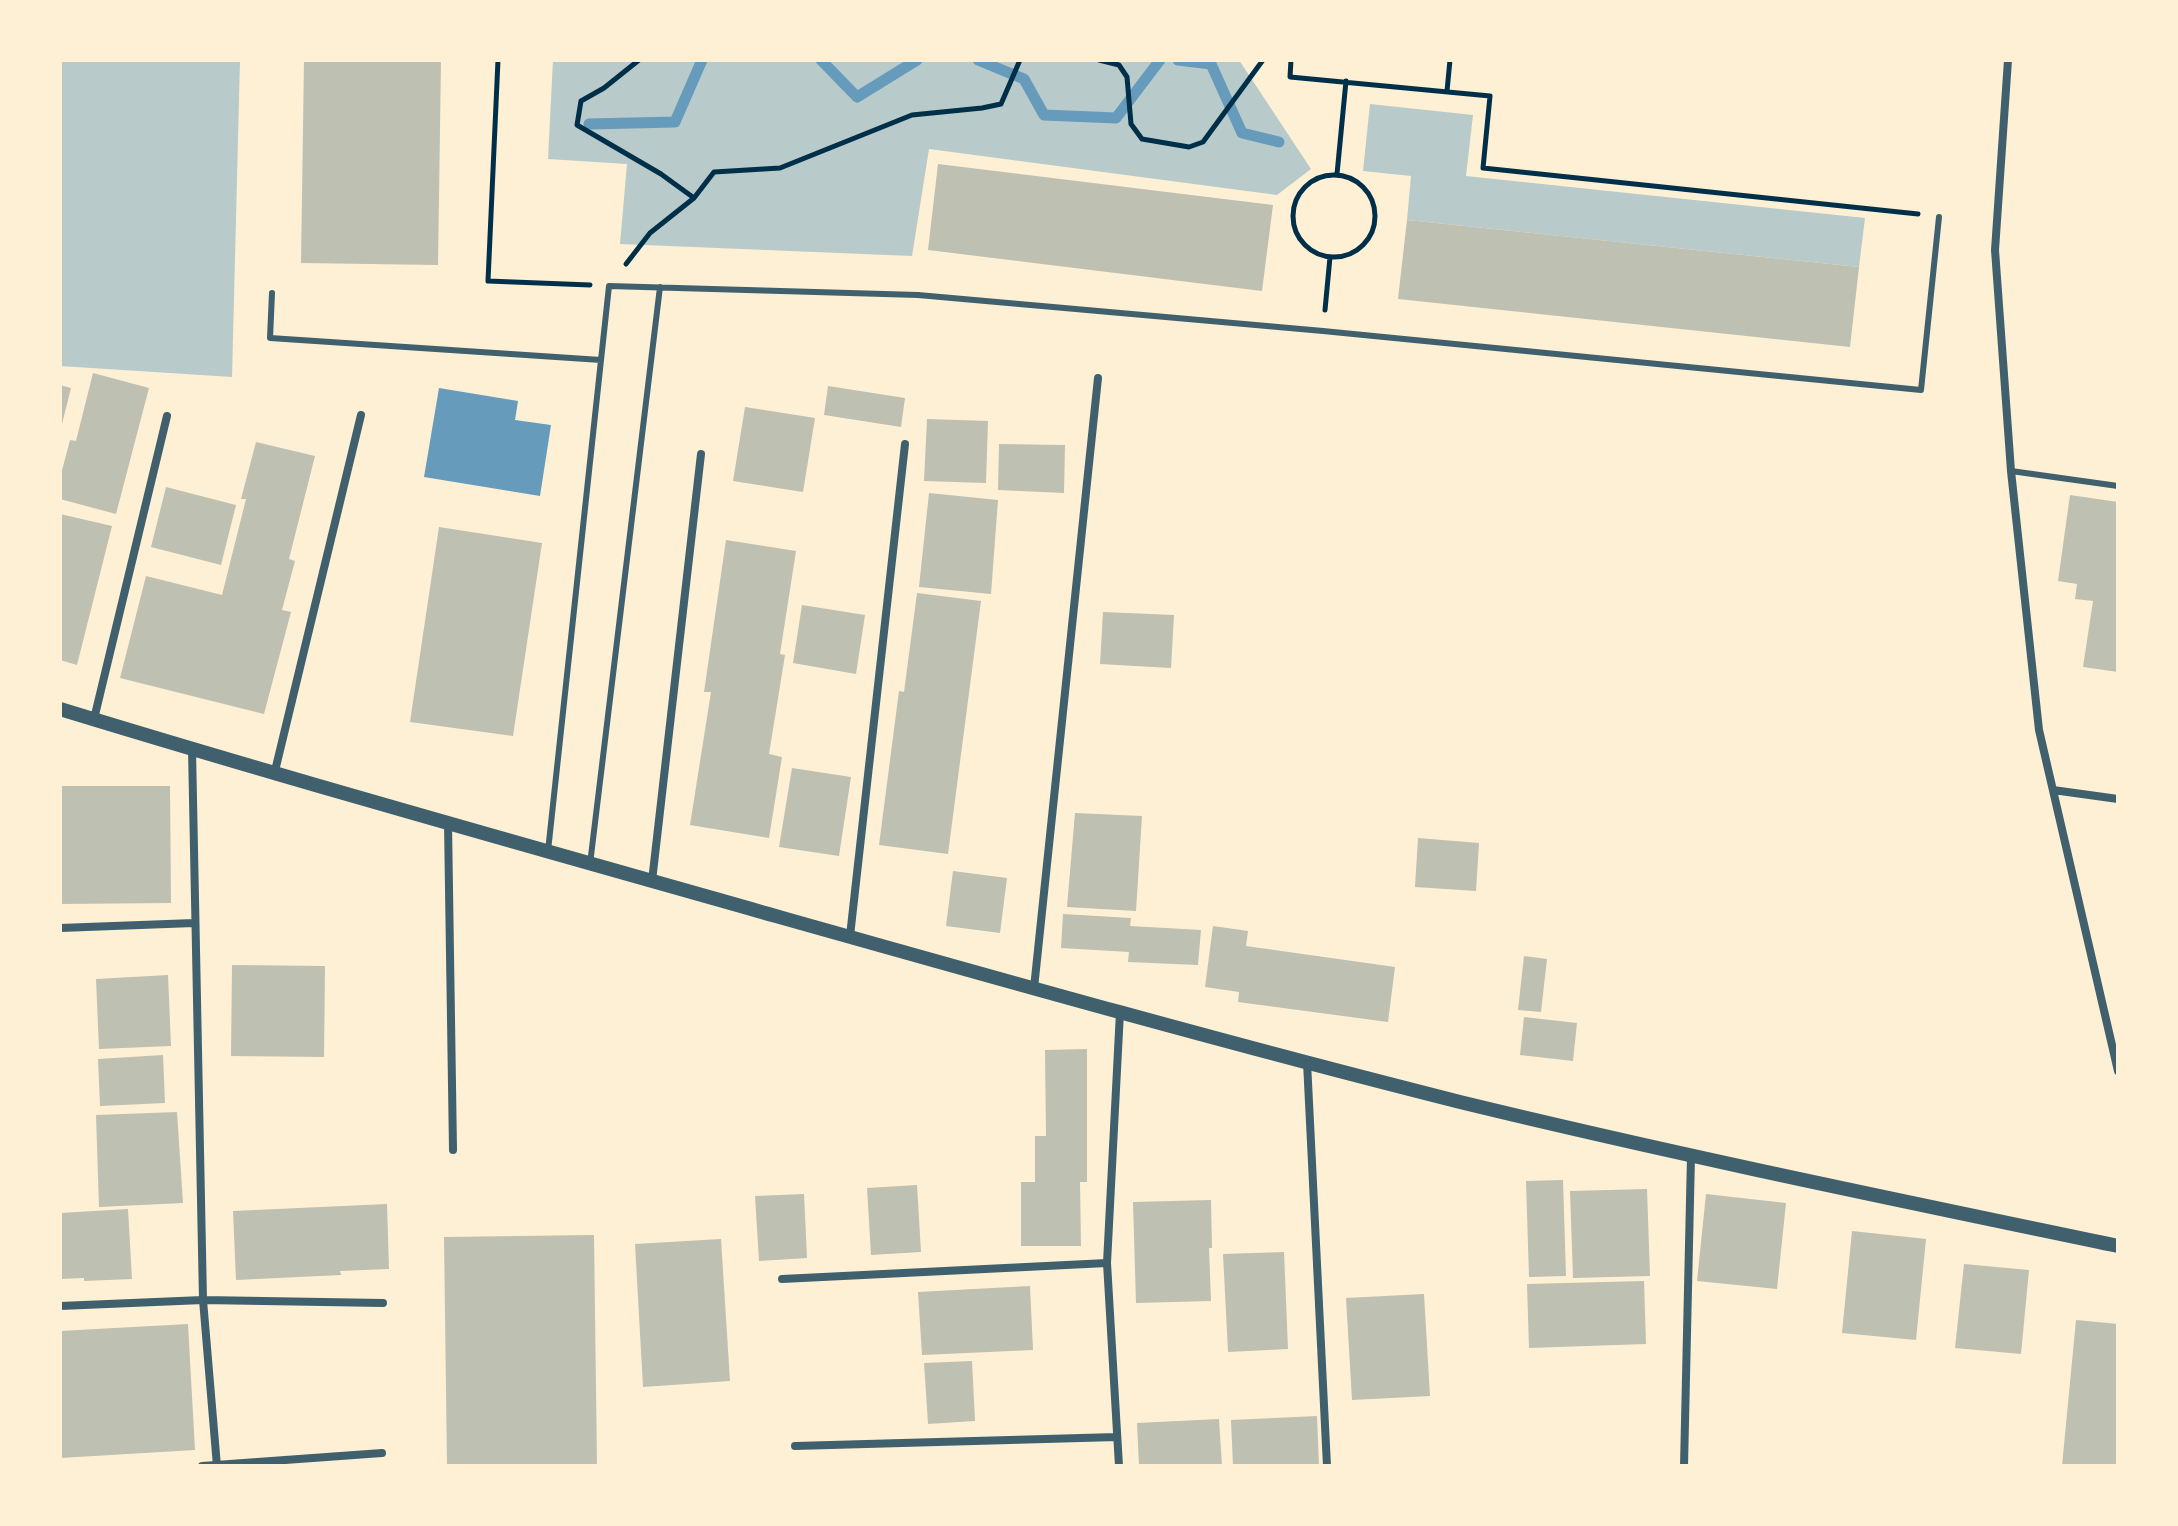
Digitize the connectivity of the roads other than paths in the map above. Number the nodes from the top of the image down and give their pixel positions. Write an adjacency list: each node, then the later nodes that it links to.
1 (2008, 60): 11 (street)
2 (1939, 217): 3 (lane)
3 (660, 287): 5 (lane); 21 (lane)
4 (272, 293): 5 (lane)
5 (601, 360): 20 (lane)
6 (1098, 378): 26 (street)
7 (361, 415): 16 (street)
8 (167, 416): 14 (street)
9 (905, 444): 25 (street)
10 (701, 454): 22 (street)
11 (2011, 471): 12 (lane); 17 (street)
12 (2118, 486)
13 (60, 709): 14 (street)
14 (94, 719): 15 (street)
15 (192, 749): 16 (street); 23 (street)
16 (274, 775): 19 (street)
17 (2053, 790): 18 (street); 29 (street)
18 (2118, 799)
19 (448, 823): 20 (street); 30 (street)
20 (548, 851): 21 (street)
21 (590, 864): 22 (street)
22 (652, 881): 25 (street)
23 (194, 923): 24 (street); 35 (street)
24 (60, 928)
25 (850, 936): 26 (street)
26 (1034, 988): 27 (street)
27 (1120, 1012): 28 (street); 33 (street)
28 (1307, 1062): 31 (street); 44 (street)
29 (2118, 1071)
30 (453, 1150)
31 (1691, 1156): 32 (street); 45 (street)
32 (2118, 1246)
33 (1107, 1263): 34 (street); 38 (street)
34 (782, 1279)
35 (203, 1300): 36 (street); 37 (street); 42 (street)
36 (383, 1303)
37 (60, 1306)
38 (1117, 1437): 39 (street); 43 (street)
39 (795, 1446)
40 (382, 1453): 42 (street)
41 (202, 1466): 42 (street)
42 (217, 1466)
43 (1119, 1466)
44 (1327, 1466)
45 (1684, 1466)

